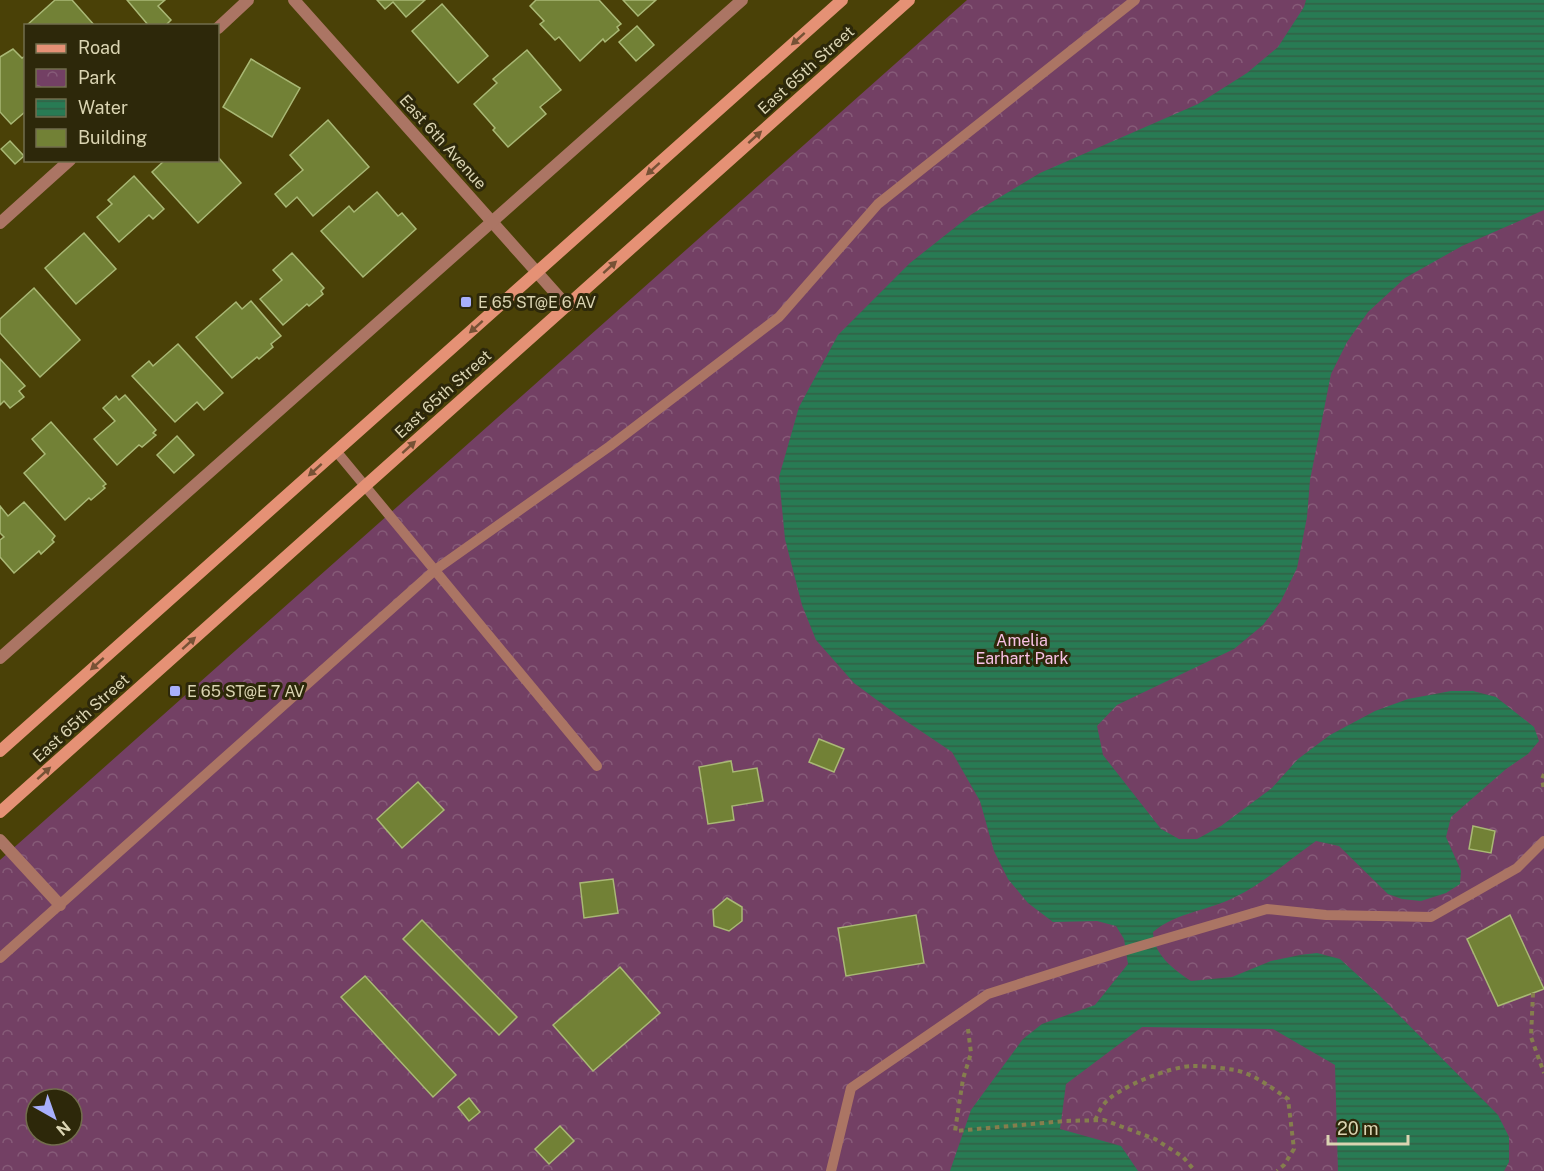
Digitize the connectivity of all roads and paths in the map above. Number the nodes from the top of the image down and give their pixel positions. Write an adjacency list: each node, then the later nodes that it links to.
1 (248, 0): 7 (street)
2 (294, 0): 9 (street, East 6th Avenue)
3 (742, 0): 9 (street)
4 (842, 0): 11 (main road, East 65th Street, one-way to 11)
5 (909, 0): 12 (main road, East 65th Street, one-way to 5)
6 (1135, 0): 15 (lane)
7 (219, 27)
8 (68, 162): 10 (street)
9 (491, 222): 11 (street, East 6th Avenue); 16 (street)
10 (0, 223)
11 (537, 272): 12 (street, East 6th Avenue); 13 (main road, East 65th Street, one-way to 13)
12 (567, 306): 14 (main road, East 65th Street, one-way to 12)
13 (336, 451): 14 (lane); 17 (main road, East 65th Street, one-way to 17)
14 (365, 486): 15 (lane); 21 (main road, East 65th Street, one-way to 14)
15 (435, 570): 18 (lane); 24 (lane)
16 (0, 658)
17 (0, 751)
18 (597, 766)
19 (1544, 774): 20 (path)
20 (1544, 790)
21 (0, 812)
22 (0, 840): 24 (street)
23 (1544, 841): 27 (lane)
24 (60, 905): 25 (lane)
25 (0, 958)
26 (1533, 993): 28 (path)
27 (958, 1014): 29 (path); 30 (lane)
28 (1544, 1073)
29 (1095, 1120): 31 (path); 32 (path)
30 (831, 1171)
31 (1195, 1171)
32 (1277, 1171)

